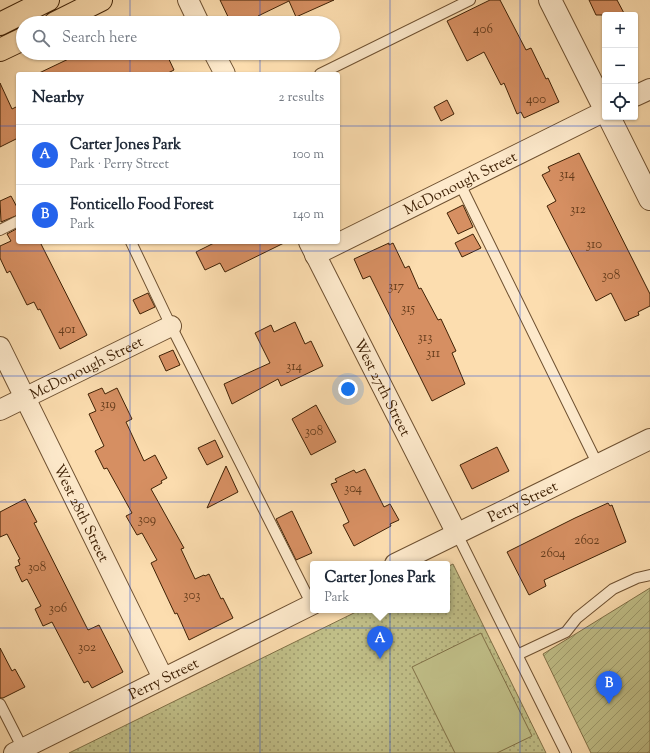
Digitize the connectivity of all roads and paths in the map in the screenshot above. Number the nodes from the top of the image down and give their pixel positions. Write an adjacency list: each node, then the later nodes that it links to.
1 (48, 0): 8 (main road)
2 (101, 0): 6 (main road)
3 (188, 0): 7 (street)
4 (470, 0): 13 (lane)
5 (550, 0): 16 (street)
6 (69, 16)
7 (196, 16)
8 (0, 24)
9 (16, 42): 10 (main road)
10 (0, 50)
11 (218, 60): 12 (street)
12 (224, 72)
13 (324, 72)
14 (650, 88): 15 (street)
15 (638, 94)
16 (602, 104)
17 (602, 112): 19 (street, McDonough Street)
18 (610, 120): 20 (street)
19 (460, 184): 23 (street, McDonough Street); 32 (lane)
20 (650, 199)
21 (16, 222): 22 (lane)
22 (0, 230)
23 (340, 236)
24 (132, 244): 27 (lane)
25 (321, 244): 26 (street, McDonough Street)
26 (312, 248): 33 (street, West 27th Street)
27 (171, 326): 29 (street, McDonough Street); 36 (lane)
28 (0, 347): 29 (street, West 28th Street)
29 (24, 398): 30 (street, McDonough Street); 39 (street, West 28th Street)
30 (0, 410)
31 (650, 439): 32 (street, Perry Street)
32 (598, 464): 33 (street, Perry Street)
33 (457, 534): 34 (street, Perry Street); 38 (lane)
34 (401, 561)
35 (650, 575): 38 (lane)
36 (310, 600)
37 (310, 605): 39 (street, Perry Street)
38 (517, 655): 42 (lane)
39 (163, 678): 41 (street, Perry Street)
40 (0, 704): 41 (lane)
41 (19, 751)
42 (566, 753)

